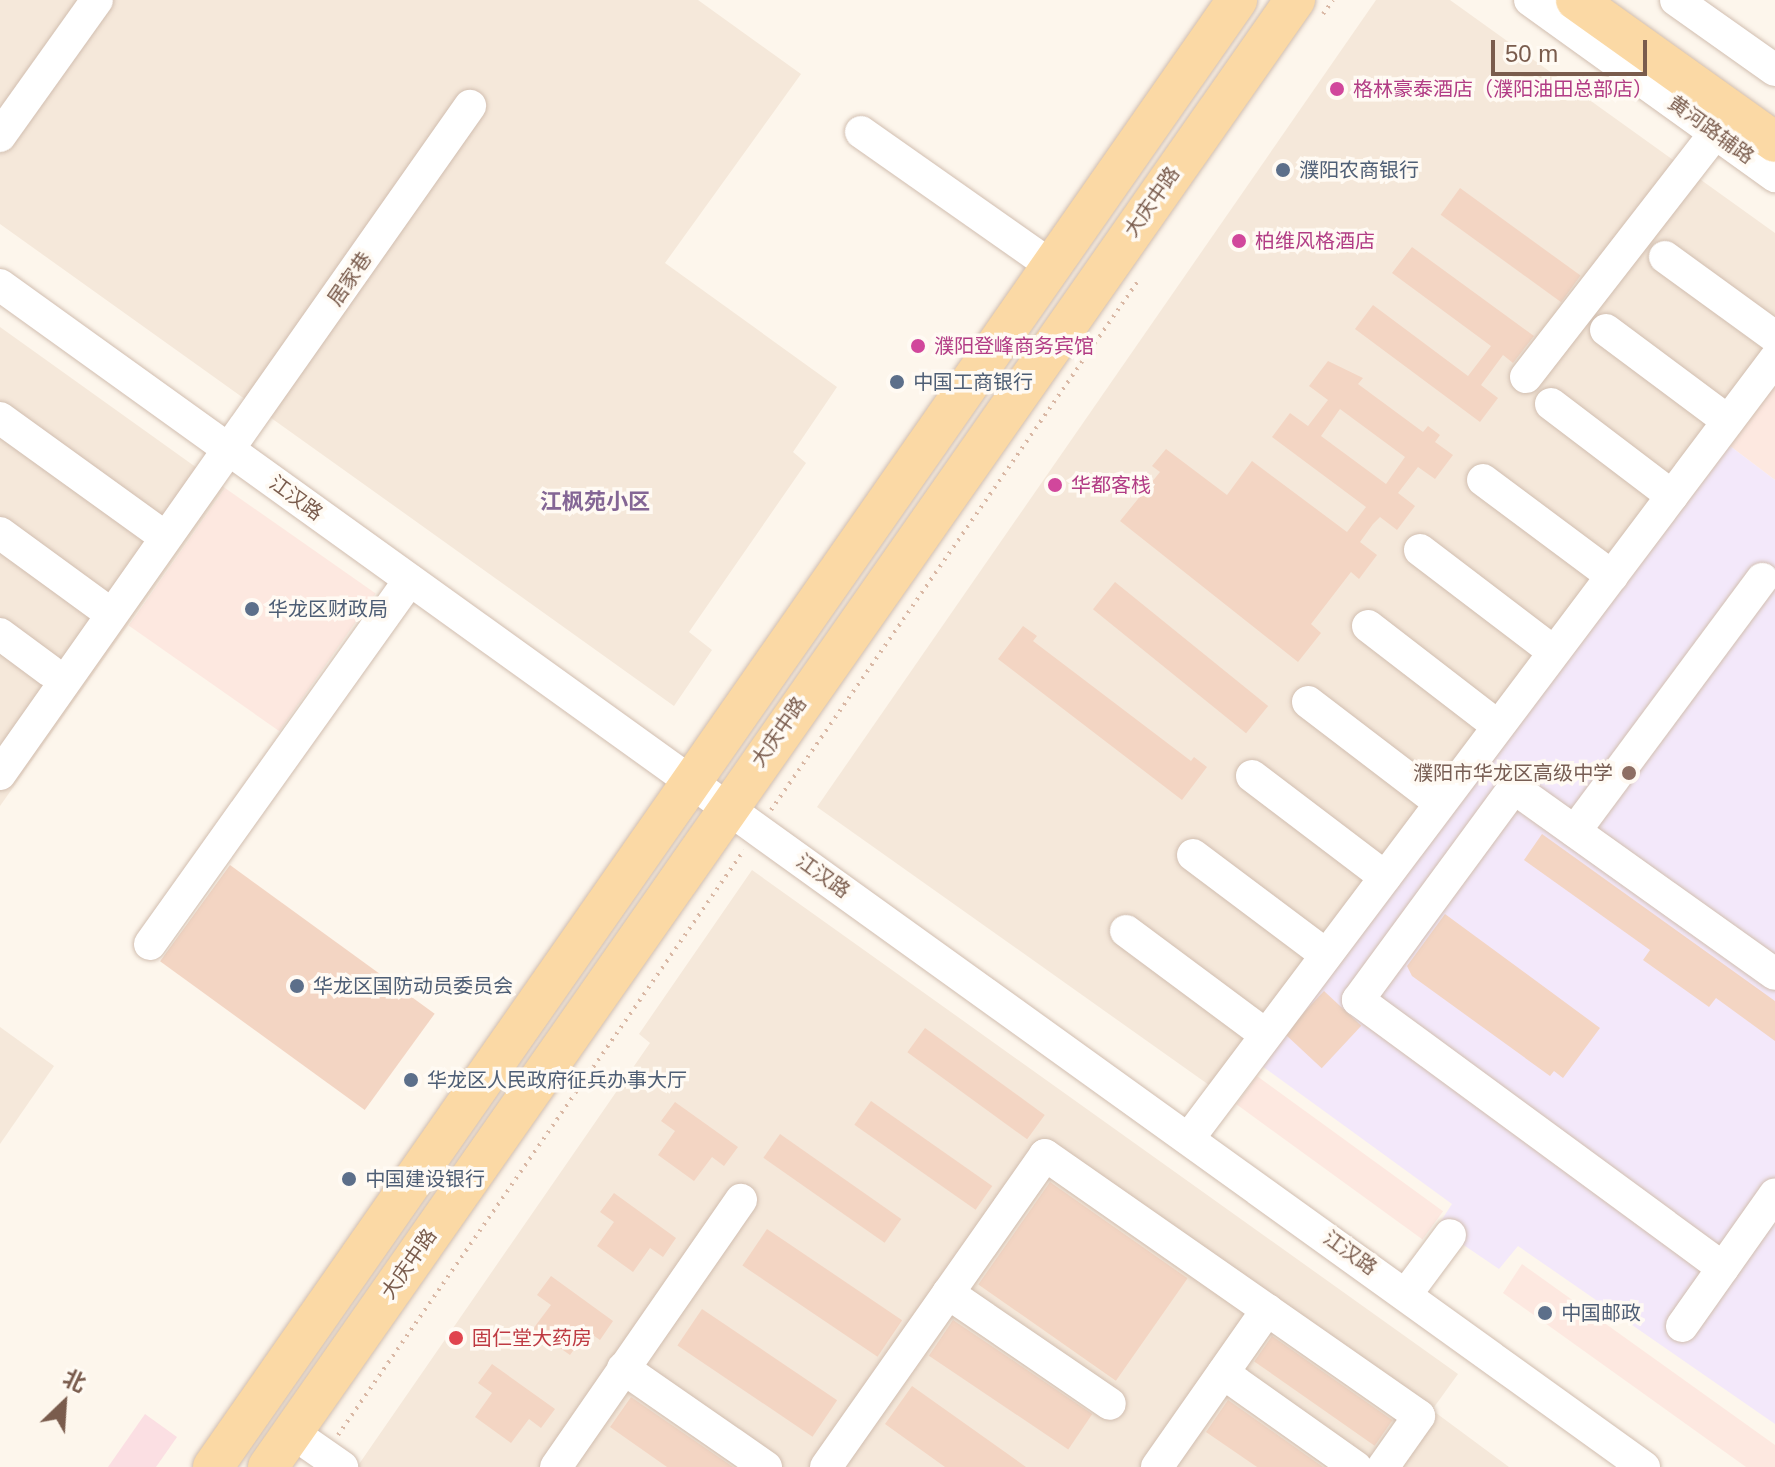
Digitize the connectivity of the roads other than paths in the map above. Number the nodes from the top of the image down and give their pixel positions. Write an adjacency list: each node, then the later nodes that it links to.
1 (97, 0): 13 (street)
2 (1237, 0): 17 (main road)
3 (1530, 0): 12 (street, 黄河路辅路)
4 (1576, 0): 14 (main road)
5 (1617, 0): 10 (main road)
6 (1676, 0): 8 (street)
7 (1305, 13): 46 (main road, 大庆中路)
8 (1775, 70)
9 (470, 106): 26 (street, 居家巷)
10 (1775, 113)
11 (861, 132): 17 (street)
12 (1715, 133): 15 (street, 黄河路辅路); 22 (street)
13 (0, 136)
14 (1775, 142)
15 (1775, 176)
16 (1665, 257): 20 (street)
17 (1050, 265): 44 (main road)
18 (0, 285): 26 (street, 江汉路)
19 (1606, 330): 25 (street)
20 (1775, 337)
21 (1775, 359): 25 (street)
22 (1526, 377)
23 (1551, 404): 28 (street)
24 (0, 418): 29 (street)
25 (1728, 421): 28 (street)
26 (231, 451): 34 (street, 江汉路); 42 (street, 居家巷)
27 (1483, 480): 32 (street)
28 (1672, 496): 32 (street)
29 (154, 529)
30 (0, 533): 35 (street)
31 (1420, 550): 38 (street)
32 (1612, 576): 38 (street)
33 (1762, 579): 47 (street)
34 (410, 580): 44 (street, 江汉路); 51 (street)
35 (100, 606)
36 (1368, 626): 41 (street)
37 (0, 634): 39 (street)
38 (1554, 652): 41 (street)
39 (50, 671)
40 (1308, 702): 45 (street)
41 (1498, 726): 45 (street)
42 (0, 774)
43 (1252, 776): 49 (street)
44 (690, 780): 46 (street, 江汉路); 69 (main road)
45 (1440, 803): 49 (street)
46 (742, 818): 55 (street, 江汉路); 67 (main road, 大庆中路)
47 (1575, 831): 53 (street); 59 (street)
48 (1193, 855): 52 (street)
49 (1385, 877): 52 (street)
50 (1126, 931): 54 (street)
51 (150, 944)
52 (1326, 955): 54 (street)
53 (1775, 974)
54 (1266, 1035): 55 (street)
55 (1189, 1138): 61 (street, 江汉路)
56 (1775, 1194): 59 (street)
57 (741, 1200): 64 (street)
58 (1450, 1235): 61 (street)
59 (1723, 1268): 63 (street)
60 (948, 1293): 62 (street); 66 (street); 73 (street)
61 (1407, 1293): 68 (street, 江汉路)
62 (1267, 1310): 65 (street); 76 (street)
63 (1682, 1326)
64 (623, 1368): 71 (street); 72 (street)
65 (1223, 1373): 74 (street); 75 (street)
66 (1110, 1404)
67 (320, 1451): 70 (main road, 大庆中路)
68 (1636, 1465)
69 (213, 1467)
70 (268, 1467)
71 (556, 1467)
72 (766, 1467)
73 (826, 1467)
74 (1157, 1467)
75 (1356, 1467)
76 (1383, 1467)

